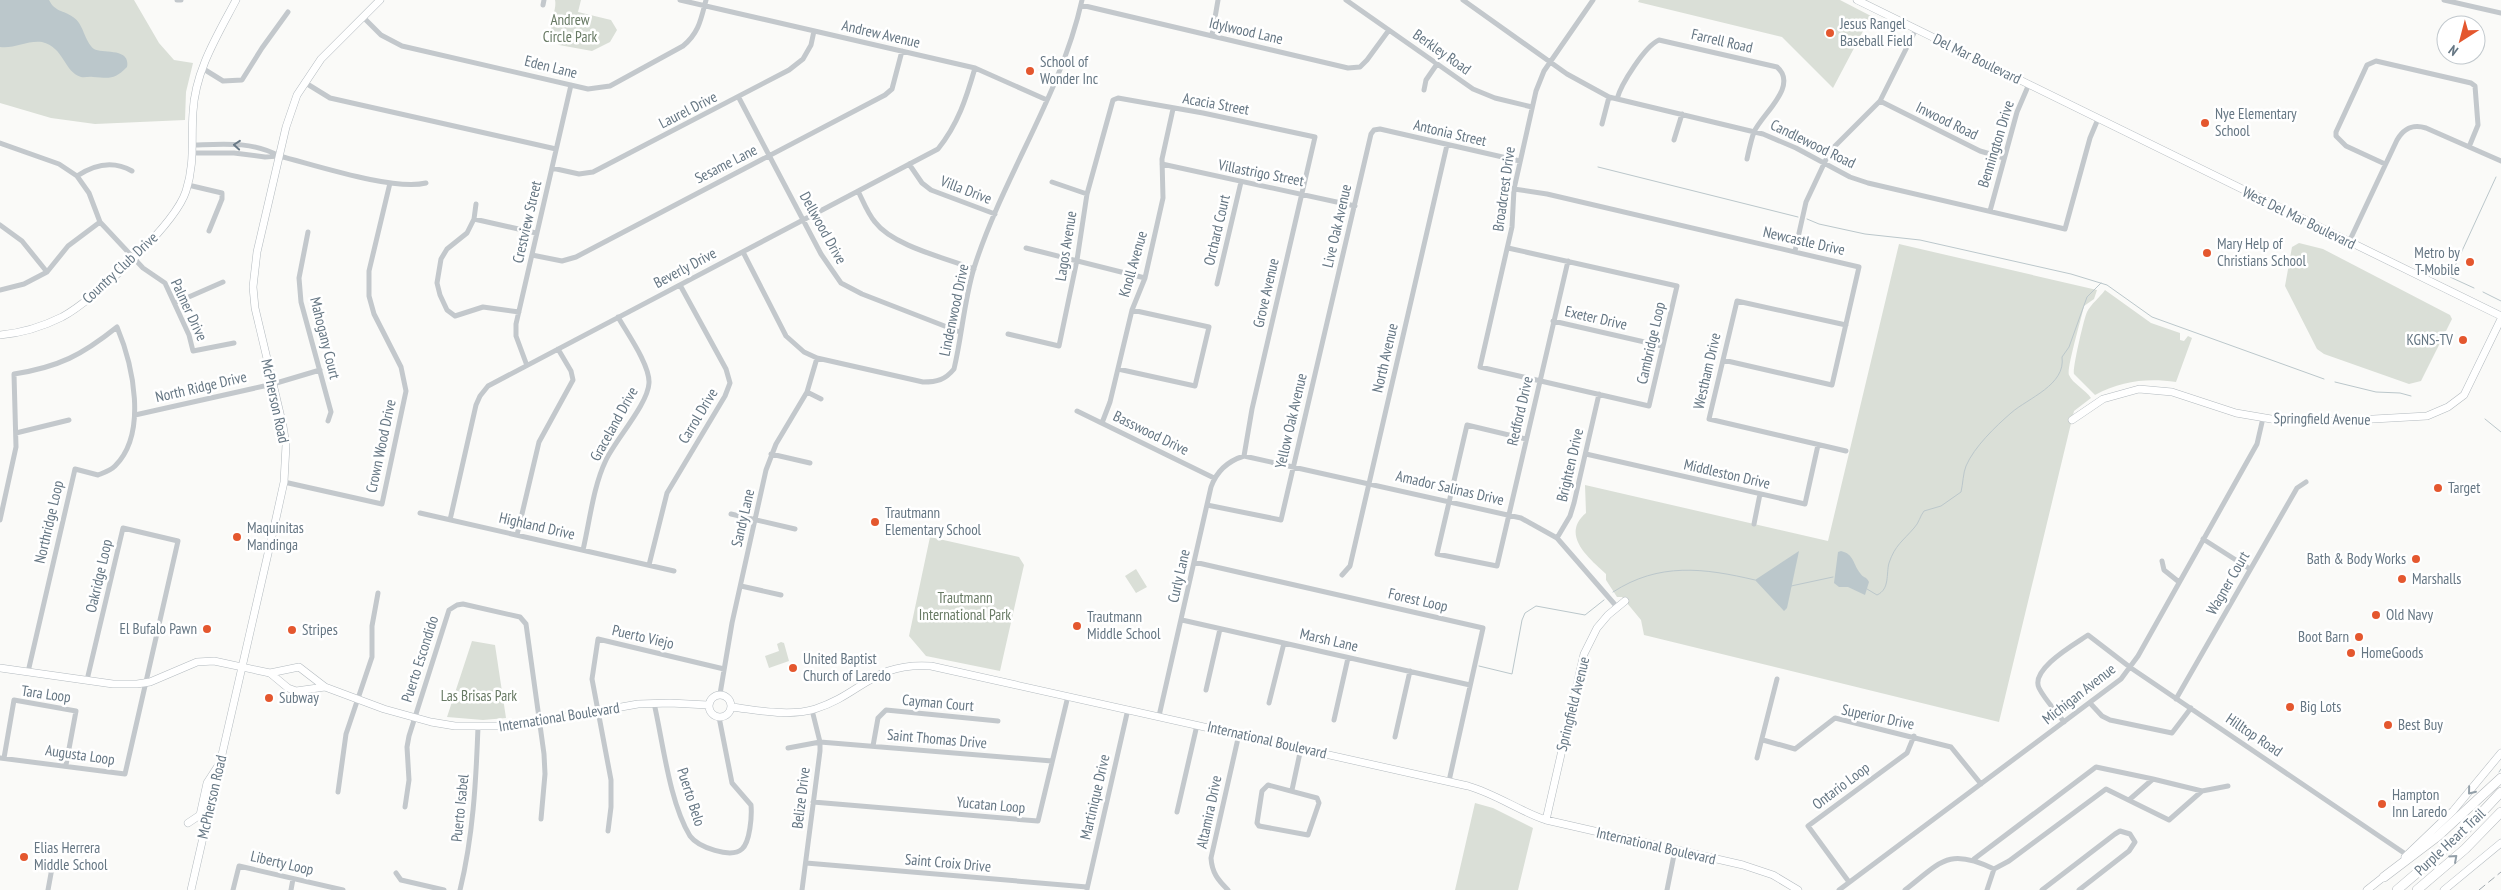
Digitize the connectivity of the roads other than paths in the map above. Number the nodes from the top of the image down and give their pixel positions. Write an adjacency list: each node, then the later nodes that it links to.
1 (176, 0): 2 (street)
2 (181, 0)
3 (236, 0): 24 (main road, Country Club Drive)
4 (380, 0): 16 (main road, McPherson Road)
5 (680, 0): 13 (street, Andrew Avenue)
6 (1218, 0): 20 (street)
7 (1346, 0): 18 (street, Berkley Road)
8 (1464, 0): 22 (street, Candlewood Road)
9 (1593, 0): 22 (street, Broadcrest Drive)
10 (1857, 0): 17 (main road, Del Mar Boulevard)
11 (2444, 0): 15 (street)
12 (1081, 2): 20 (street, Idylwood Lane); 33 (street, Lindenwood Drive)
13 (705, 3): 19 (street, Andrew Avenue); 28 (street, Eden Lane)
14 (288, 12): 24 (street)
15 (2501, 13)
16 (363, 17): 26 (main road, McPherson Road); 28 (street, Eden Lane)
17 (1916, 29): 27 (main road, Del Mar Boulevard); 35 (street)
18 (1388, 30): 20 (street, Idylwood Lane); 23 (street, Berkley Road)
19 (814, 31): 21 (street, Andrew Avenue); 31 (street, Laurel Drive)
20 (1212, 35)
21 (902, 52): 25 (street, Andrew Avenue); 51 (street, Sesame Lane)
22 (1550, 61): 30 (street, Candlewood Road); 36 (street, Broadcrest Drive)
23 (1437, 64): 29 (street); 36 (street, Berkley Road)
24 (202, 68): 48 (main road, Country Club Drive)
25 (975, 68): 33 (street, Andrew Avenue); 56 (street, Beverly Drive)
26 (304, 82): 49 (street); 50 (main road, McPherson Road)
27 (2029, 84): 39 (main road, Del Mar Boulevard); 52 (street, Bennington Drive)
28 (571, 85): 49 (street, Crestview Street)
29 (1424, 90)
30 (1609, 97): 32 (street, Candlewood Road); 40 (street)
31 (739, 98): 51 (street, Dellwood Drive); 60 (street, Laurel Drive)
32 (1617, 99): 38 (street, Candlewood Road); 42 (street, Farrell Road)
33 (1047, 100): 75 (street, Lindenwood Drive)
34 (1113, 100): 37 (street, Acacia Street); 70 (street, Lagos Avenue)
35 (1880, 101): 52 (street, Inwood Road); 58 (street)
36 (1532, 107): 54 (street, Broadcrest Drive)
37 (1173, 109): 43 (street, Acacia Street); 57 (street, Knoll Avenue)
38 (1682, 114): 42 (street, Candlewood Road); 44 (street)
39 (2098, 119): 74 (street, Candlewood Road); 83 (main road, West Del Mar Boulevard)
40 (1602, 124)
41 (1374, 130): 46 (street, Antonia Street); 73 (street, Live Oak Avenue)
42 (1754, 131): 53 (street); 58 (street, Candlewood Road)
43 (1315, 137): 71 (street, Grove Avenue)
44 (1674, 140)
45 (0, 143): 62 (street, Palmer Drive)
46 (1447, 145): 54 (street, Antonia Street); 143 (street, North Avenue)
47 (2469, 147): 55 (street); 59 (street); 59 (street)
48 (194, 149): 50 (street); 50 (street, one-way to 48); 67 (main road, Country Club Drive)
49 (556, 149): 60 (street, Crestview Street)
50 (279, 156): 65 (street); 120 (main road, McPherson Road)
51 (770, 156): 77 (street, Dellwood Drive); 88 (street, Sesame Lane)
52 (2004, 158): 74 (street, Bennington Drive)
53 (1747, 159)
54 (1520, 161): 68 (street, Broadcrest Drive)
55 (2501, 161)
56 (909, 164): 69 (street, Beverly Drive); 75 (street, Villa Drive)
57 (1162, 164): 64 (street, Villastrigo Street); 94 (street, Knoll Avenue)
58 (1823, 164): 74 (street, Candlewood Road); 86 (street)
59 (2385, 164): 83 (street)
60 (552, 168): 82 (street, Crestview Street)
61 (132, 172): 62 (street)
62 (77, 176): 78 (street, Palmer Drive)
63 (1052, 182): 70 (street)
64 (1241, 182): 71 (street, Villastrigo Street); 96 (street, Orchard Court)
65 (390, 183): 66 (street); 141 (street, Crown Wood Drive)
66 (426, 183)
67 (188, 185): 80 (street); 89 (main road, Country Club Drive)
68 (1514, 189): 85 (street, Broadcrest Drive); 86 (street, Newcastle Drive)
69 (858, 191): 77 (street, Beverly Drive); 92 (street)
70 (1087, 194): 90 (street, Lagos Avenue)
71 (1302, 194): 73 (street, Villastrigo Street); 137 (street, Grove Avenue)
72 (476, 204): 76 (street)
73 (1355, 206): 106 (street, Live Oak Avenue)
74 (1990, 211)
75 (995, 214): 92 (street, Lindenwood Drive)
76 (474, 219): 82 (street); 101 (street)
77 (802, 220): 87 (street, Beverly Drive); 107 (street, Dellwood Drive)
78 (100, 222): 89 (street, Palmer Drive); 93 (street)
79 (0, 225): 93 (street)
80 (210, 231)
81 (308, 232): 118 (street, Mahogany Court)
82 (536, 233): 88 (street, Crestview Street)
83 (2349, 242): 103 (main road, West Del Mar Boulevard)
84 (1026, 248): 90 (street)
85 (1508, 248): 91 (street, Cambridge Loop); 116 (street, Broadcrest Drive)
86 (1796, 251): 105 (street, Newcastle Drive)
87 (743, 252): 97 (street, Beverly Drive); 113 (street, Lindenwood Drive)
88 (532, 255): 101 (street, Crestview Street)
89 (132, 258): 99 (street, Palmer Drive); 109 (main road, Country Club Drive)
90 (1077, 260): 94 (street); 108 (street, Lagos Avenue)
91 (1568, 261): 104 (street, Redford Drive); 111 (street, Cambridge Loop)
92 (974, 269): 107 (street, Lindenwood Drive)
93 (47, 272): 98 (street)
94 (1145, 278): 100 (street, Knoll Avenue)
95 (223, 282): 99 (street)
96 (1217, 284)
97 (680, 285): 102 (street, Beverly Drive); 161 (street, Carrol Drive)
98 (0, 290)
99 (175, 303): 110 (street, Palmer Drive)
100 (1132, 310): 117 (street, Knoll Avenue); 117 (street)
101 (519, 312): 115 (street, Crestview Street)
102 (618, 317): 112 (street, Beverly Drive); 158 (street, Graceland Drive)
103 (2501, 318): 126 (main road, Springfield Avenue)
104 (1553, 321): 111 (street, Exeter Drive); 119 (street, Redford Drive)
105 (1846, 325): 114 (street, Newcastle Drive); 114 (street, Westham Drive)
106 (1326, 329): 139 (street, Yellow Oak Avenue)
107 (960, 332): 113 (street, Lindenwood Drive)
108 (1008, 334)
109 (0, 336)
110 (234, 343)
111 (1662, 346): 122 (street, Cambridge Loop)
112 (558, 349): 115 (street, Beverly Drive); 155 (street)
113 (817, 358): 121 (street, Sandy Lane)
114 (1723, 360): 133 (street, Westham Drive)
115 (526, 364): 151 (street, Beverly Drive)
116 (1480, 367): 119 (street, Cambridge Loop)
117 (1118, 369): 130 (street, Knoll Avenue)
118 (320, 370): 120 (street, North Ridge Drive); 129 (street, Mahogany Court)
119 (1540, 381): 122 (street, Cambridge Loop); 132 (street, Redford Drive)
120 (273, 384): 125 (street, North Ridge Drive); 141 (main road, McPherson Road)
121 (807, 392): 123 (street); 135 (street, Sandy Lane)
122 (1599, 394): 136 (street, Brighten Drive)
123 (821, 399)
124 (1077, 411): 130 (street, Basswood Drive)
125 (135, 415): 131 (street, Northridge Loop); 179 (street, Northridge Loop)
126 (2263, 418): 128 (main road, Springfield Avenue); 157 (street, Michigan Avenue)
127 (69, 420): 131 (street)
128 (2072, 420)
129 (328, 421)
130 (1102, 424): 140 (street, Basswood Drive)
131 (16, 433): 150 (street, Northridge Loop)
132 (1526, 439): 145 (street); 149 (street, Redford Drive)
133 (1818, 445): 134 (street, Westham Drive); 144 (street, Middleston Drive)
134 (1846, 451)
135 (771, 454): 138 (street); 152 (street, Sandy Lane)
136 (1586, 454): 144 (street, Middleston Drive); 156 (street, Brighten Drive)
137 (1244, 456): 139 (street, Amador Salinas Drive); 140 (street)
138 (810, 463)
139 (1294, 465): 143 (street, Amador Salinas Drive); 146 (street, Yellow Oak Avenue)
140 (1214, 478): 146 (street, Curly Lane)
141 (284, 482): 175 (main road, McPherson Road)
142 (2306, 482): 162 (street, Wagner Court)
143 (1370, 483): 145 (street, Amador Salinas Drive); 164 (street, North Avenue)
144 (1760, 494): 153 (street)
145 (1449, 501): 149 (street, Amador Salinas Drive); 149 (street, Redford Drive)
146 (1207, 505): 160 (street, Curly Lane)
147 (420, 513): 151 (street, Highland Drive)
148 (732, 514): 152 (street)
149 (1509, 515): 156 (street, Amador Salinas Drive)
150 (0, 520)
151 (450, 520): 155 (street, Highland Drive)
152 (756, 520): 154 (street); 166 (street, Sandy Lane)
153 (1754, 524)
154 (796, 529)
155 (517, 534): 158 (street, Highland Drive)
156 (1557, 538): 170 (street, Amador Salinas Drive)
157 (2203, 539): 162 (street); 165 (street, Michigan Avenue)
158 (583, 550): 161 (street, Highland Drive)
159 (2162, 561): 165 (street)
160 (1194, 562): 171 (street, Curly Lane); 185 (street, Forest Loop)
161 (649, 565): 163 (street, Highland Drive)
162 (2250, 569): 191 (street, Wagner Court)
163 (674, 571)
164 (1342, 575)
165 (2179, 582): 177 (street, Michigan Avenue)
166 (740, 586): 168 (street); 178 (street, Sandy Lane)
167 (378, 593): 190 (street)
168 (780, 595)
169 (1625, 601): 170 (main road, Springfield Avenue)
170 (1617, 607): 239 (main road, Springfield Avenue)
171 (1182, 620): 172 (street, Marsh Lane); 201 (street, Curly Lane)
172 (1220, 629): 173 (street, Marsh Lane); 187 (street)
173 (1284, 643): 174 (street, Marsh Lane); 193 (street)
174 (1348, 658): 180 (street, Marsh Lane); 204 (street)
175 (242, 666): 181 (main road, International Boulevard); 184 (main road, International Boulevard); 222 (main road, McPherson Road)
176 (0, 668): 179 (main road, International Boulevard)
177 (2130, 668): 191 (street, Hilltop Road); 194 (street, Michigan Avenue); 206 (street, Hilltop Road)
178 (724, 669): 188 (street, Sandy Lane); 200 (street, Puerto Viejo)
179 (28, 672): 183 (main road, International Boulevard)
180 (1410, 672): 185 (street, Marsh Lane); 212 (street)
181 (270, 673): 186 (main road, International Boulevard); 186 (main road, International Boulevard)
182 (1777, 679): 213 (street)
183 (87, 680): 184 (main road, International Boulevard); 184 (street, Oakridge Loop)
184 (145, 684): 223 (street, Augusta Loop)
185 (1470, 685): 226 (street, Forest Loop)
186 (325, 687): 190 (main road, International Boulevard)
187 (1206, 690)
188 (720, 694): 195 (main road); 196 (main road)
189 (1068, 696): 198 (main road, International Boulevard); 199 (main road, International Boulevard); 221 (street, Yucatan Loop)
190 (357, 698): 203 (main road, International Boulevard); 231 (street)
191 (2176, 699): 197 (street, Hilltop Road)
192 (654, 703): 195 (main road, International Boulevard); 200 (main road, International Boulevard); 202 (street, Puerto Belo)
193 (1269, 703)
194 (2090, 703): 197 (street); 206 (street, Michigan Avenue)
195 (708, 705): 202 (main road)
196 (731, 708): 199 (main road, International Boulevard); 202 (main road)
197 (2191, 708): 244 (street, Hilltop Road)
198 (1128, 709): 201 (main road, International Boulevard); 253 (street, Martinique Drive)
199 (812, 710): 214 (street, Belize Drive)
200 (598, 712): 207 (main road, International Boulevard); 241 (street)
201 (1159, 716): 208 (main road, International Boulevard)
202 (719, 717)
203 (413, 718): 207 (street, Puerto Escondido); 209 (main road, International Boulevard); 235 (street)
204 (1334, 720)
205 (998, 721): 215 (street, Cayman Court)
206 (2064, 722): 227 (street, Michigan Avenue)
207 (539, 723): 209 (main road, International Boulevard); 238 (street)
208 (1197, 725): 210 (main road, International Boulevard); 236 (street)
209 (478, 728): 260 (street, Puerto Isabel)
210 (1239, 734): 217 (main road, International Boulevard); 262 (street, Altamira Drive)
211 (1914, 736): 213 (street, Superior Drive); 227 (street, Superior Drive); 252 (street, Ontario Loop)
212 (1395, 737)
213 (1763, 740): 220 (street)
214 (820, 742): 215 (street, Saint Thomas Drive); 216 (street, Saint Thomas Drive); 234 (street, Belize Drive)
215 (874, 746): 221 (street, Saint Thomas Drive)
216 (788, 748)
217 (1301, 748): 226 (main road, International Boulevard); 229 (street)
218 (2501, 753): 244 (main road, one-way to 244)
219 (2, 758): 223 (street, Augusta Loop); 223 (street, Tara Loop)
220 (1757, 758)
221 (1052, 761): 234 (street, Yucatan Loop)
222 (220, 763): 240 (main road); 255 (main road, McPherson Road)
223 (66, 765)
224 (2501, 778): 250 (highway)
225 (2153, 779): 230 (street); 233 (street); 245 (street)
226 (1449, 781): 239 (main road, International Boulevard)
227 (1981, 784): 252 (street, Michigan Avenue)
228 (2228, 786): 230 (street)
229 (1292, 790): 229 (street)
230 (2202, 791): 233 (street)
231 (338, 792)
232 (2501, 792): 271 (highway, Purple Heart Trail)
233 (2129, 800): 248 (street)
234 (813, 802): 246 (street, Belize Drive)
235 (405, 807)
236 (1177, 812)
237 (2501, 812): 272 (highway, Purple Heart Trail, one-way to 237)
238 (540, 820)
239 (1546, 820): 243 (main road, International Boulevard)
240 (188, 824)
241 (608, 832)
242 (2501, 843): 273 (main road)
243 (1675, 850): 263 (street); 264 (main road, International Boulevard)
244 (2407, 855): 250 (main road)
245 (1974, 859): 248 (street); 266 (street)
246 (806, 863): 253 (street, Saint Croix Drive); 261 (street, Belize Drive)
247 (52, 868): 254 (street)
248 (1994, 868): 267 (street)
249 (396, 873): 259 (street)
250 (2384, 877): 270 (main road)
251 (293, 878): 256 (street, Liberty Loop); 257 (street); 258 (street, Liberty Loop)
252 (1849, 882): 265 (street, Michigan Avenue)
253 (1087, 889)
254 (48, 890)
255 (191, 890)
256 (233, 890)
257 (290, 890)
258 (343, 890)
259 (444, 890)
260 (460, 890)
261 (802, 890)
262 (1228, 890)
263 (1667, 890)
264 (1798, 890)
265 (1839, 890)
266 (1904, 890)
267 (1987, 890)
268 (2042, 890): 269 (street)
269 (2078, 890)
270 (2367, 890)
271 (2396, 890)
272 (2417, 890)
273 (2444, 890)

